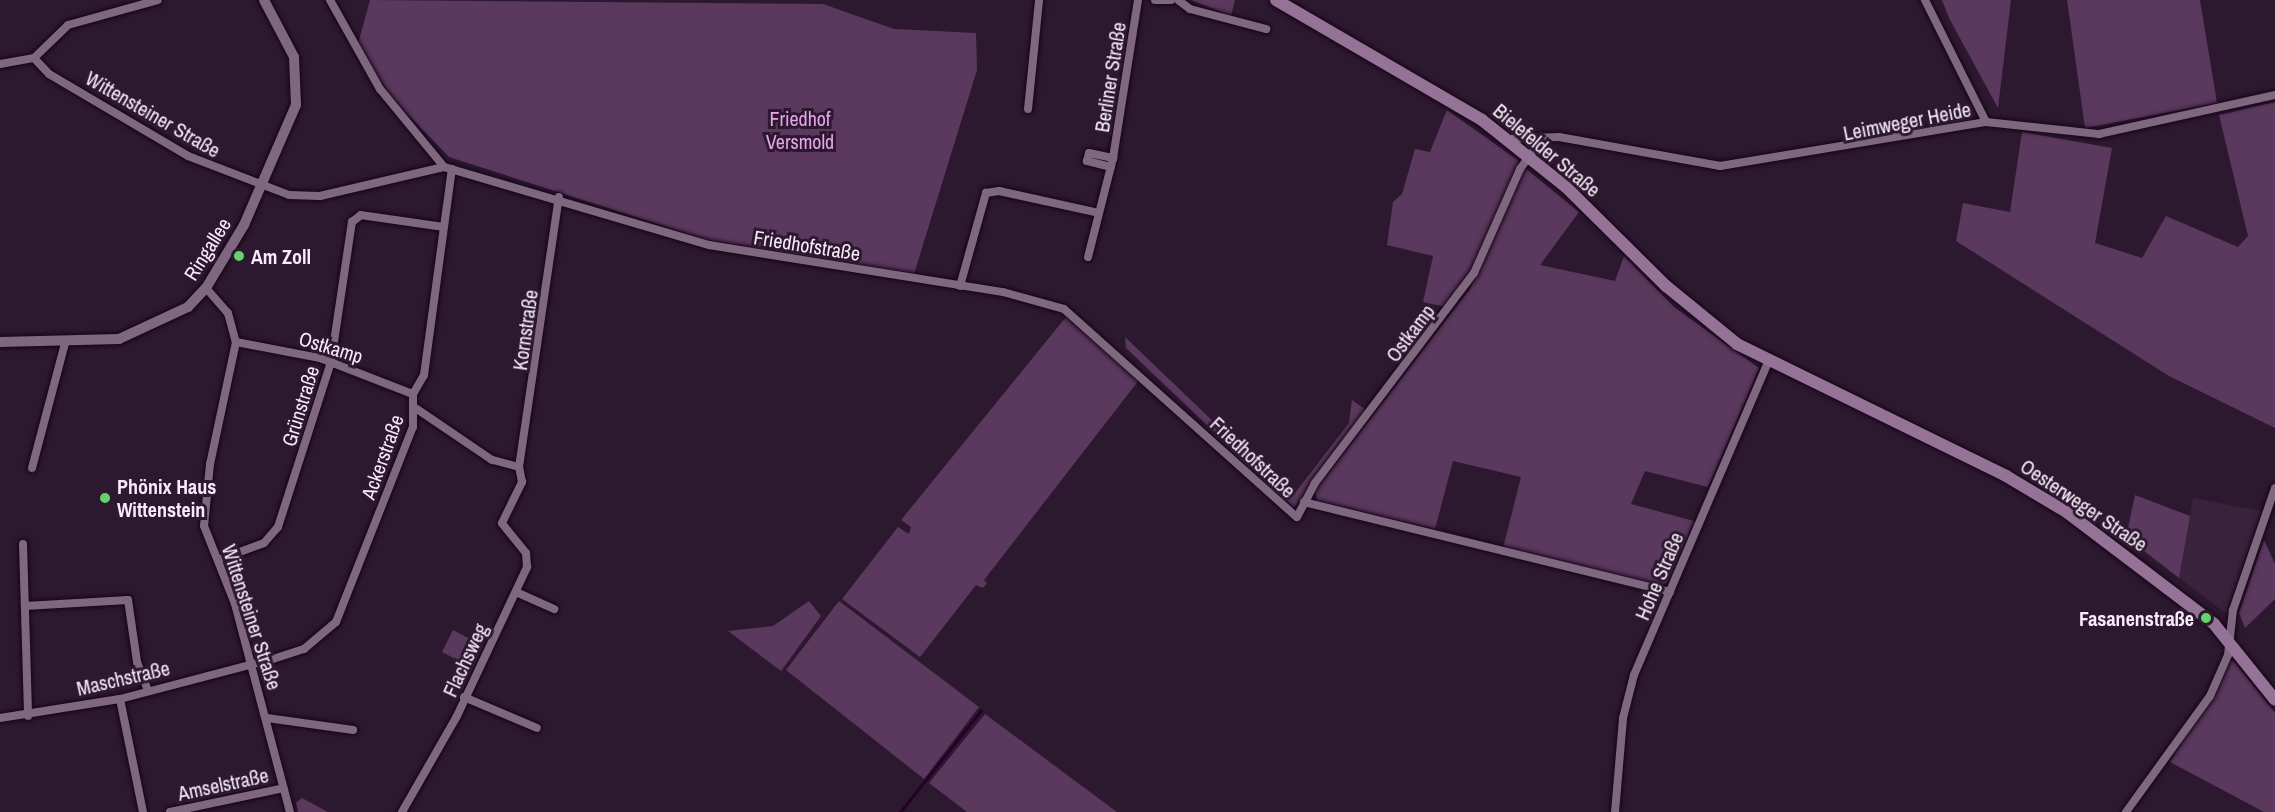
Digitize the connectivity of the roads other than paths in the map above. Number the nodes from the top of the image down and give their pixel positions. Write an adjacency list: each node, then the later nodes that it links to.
1 (158, 0): 12 (street)
2 (264, 0): 21 (street)
3 (330, 0): 20 (street)
4 (1039, 0): 15 (street)
5 (1138, 0): 23 (street, Berliner Straße)
6 (1155, 0): 7 (street)
7 (1171, 0)
8 (1178, 0): 11 (street)
9 (1276, 0): 18 (main road, Bielefelder Straße)
10 (1925, 0): 16 (street)
11 (1266, 29)
12 (34, 58): 13 (street); 21 (street, Wittensteiner Straße)
13 (0, 64)
14 (2275, 95): 16 (street, Leimweger Heide)
15 (1028, 109)
16 (1986, 122): 17 (street, Leimweger Heide)
17 (1543, 137): 18 (street, Leimweger Heide); 19 (street)
18 (1506, 139): 19 (main road, Bielefelder Straße)
19 (1529, 156): 32 (main road, Bielefelder Straße); 38 (street, Ostkamp)
20 (448, 168): 21 (street); 22 (street, Friedhofstraße); 24 (street, Ackerstraße)
21 (262, 188): 27 (street, Ringallee)
22 (559, 197): 26 (street, Friedhofstraße); 35 (street, Kornstraße)
23 (1099, 213): 25 (street, Berliner Straße); 26 (street)
24 (443, 227): 31 (street, Grünstraße); 33 (street, Ackerstraße)
25 (1088, 257)
26 (960, 286): 39 (street, Friedhofstraße)
27 (206, 288): 29 (street, Wittensteiner Straße); 30 (street, Ringallee)
28 (0, 342): 30 (street, Ringallee)
29 (236, 342): 31 (street, Ostkamp); 41 (street, Wittensteiner Straße)
30 (65, 343): 36 (street)
31 (331, 362): 33 (street, Ostkamp); 41 (street, Grünstraße)
32 (1768, 362): 43 (street, Hohe Straße); 46 (main road, Oesterweger Straße)
33 (413, 394): 34 (street, Ackerstraße)
34 (417, 409): 35 (street); 47 (street, Ackerstraße)
35 (519, 467): 42 (street, Flachsweg)
36 (32, 468)
37 (2275, 488): 46 (street)
38 (1305, 502): 39 (street, Ostkamp); 43 (street, Friedhofstraße)
39 (1297, 517)
40 (23, 544): 44 (street)
41 (218, 560): 47 (street, Wittensteiner Straße)
42 (516, 592): 45 (street); 49 (street, Flachsweg)
43 (1670, 592): 62 (street, Hohe Straße)
44 (25, 606): 48 (street); 52 (street)
45 (554, 609)
46 (2230, 641): 51 (main road, Oesterweger Straße); 63 (street)
47 (253, 663): 48 (street, Maschstraße); 54 (street, Wittensteiner Straße)
48 (148, 691): 50 (street, Maschstraße)
49 (464, 697): 55 (street); 61 (street, Flachsweg)
50 (120, 699): 52 (street, Maschstraße); 58 (street)
51 (2275, 699)
52 (27, 716): 53 (street, Maschstraße)
53 (0, 718)
54 (267, 718): 56 (street, Wittensteiner Straße); 57 (street, Wittensteiner Straße)
55 (537, 728)
56 (353, 730)
57 (284, 788): 59 (street, Amselstraße); 60 (street, Wittensteiner Straße)
58 (143, 812)
59 (170, 812)
60 (290, 812)
61 (402, 812)
62 (1615, 812)
63 (2126, 812)

